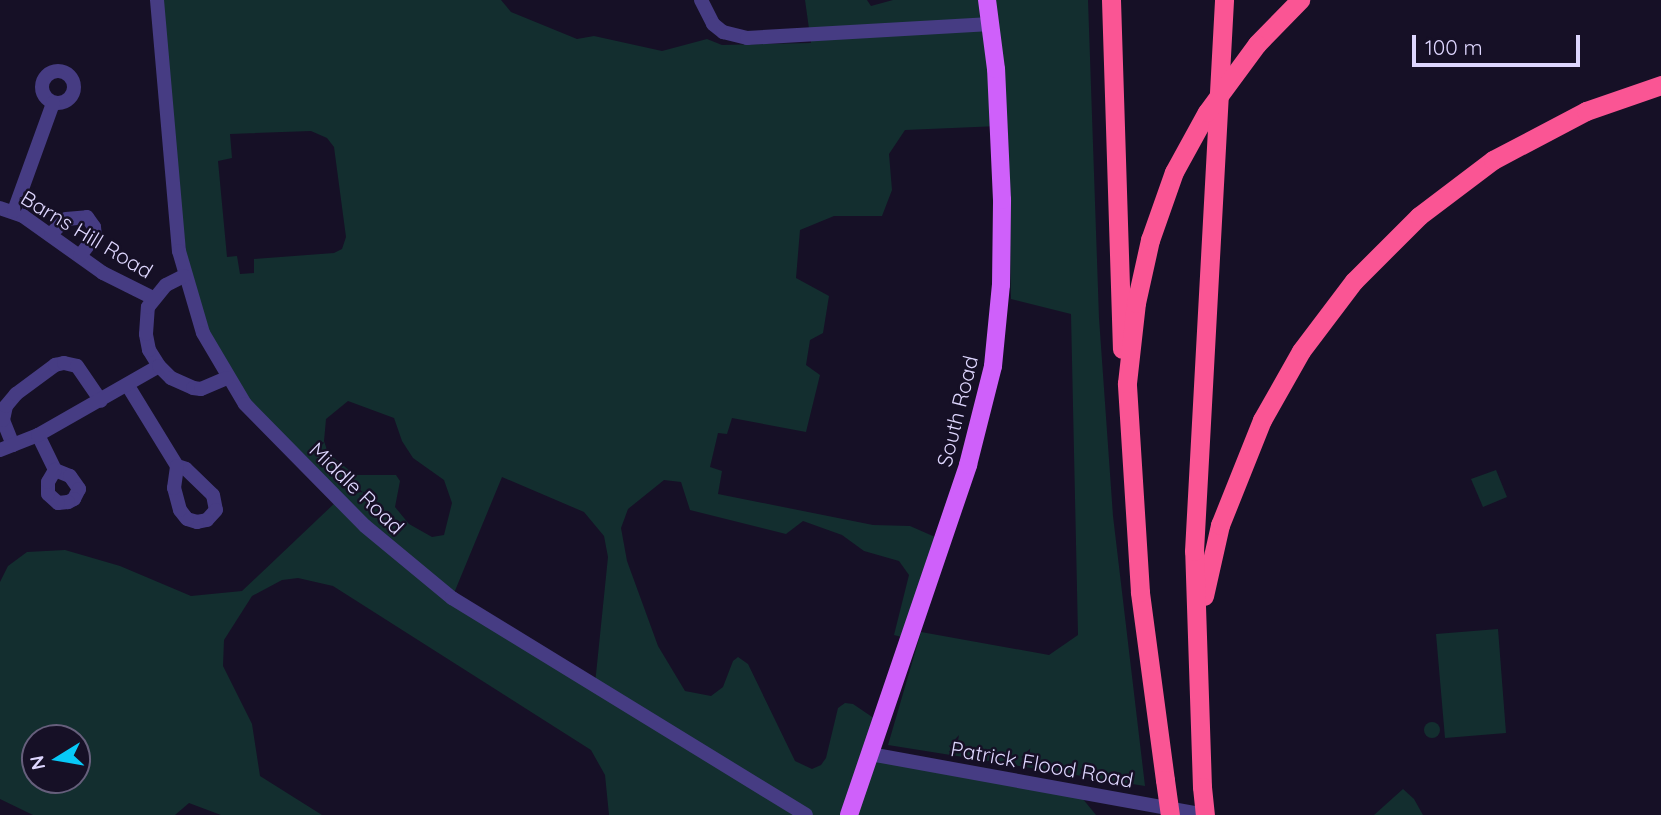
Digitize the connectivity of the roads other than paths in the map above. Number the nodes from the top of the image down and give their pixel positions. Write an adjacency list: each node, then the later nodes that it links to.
1 (157, 0): 13 (street, Middle Road)
2 (701, 0): 7 (street)
3 (987, 0): 7 (main road, South Road)
4 (1111, 0): 17 (highway)
5 (1224, 0): 24 (highway)
6 (1300, 0): 17 (highway, bridge)
7 (990, 24): 25 (main road, South Road)
8 (1661, 85): 24 (highway)
9 (53, 103): 10 (street)
10 (7, 210): 11 (street, Barns Hill Road)
11 (51, 234): 12 (street, Barns Hill Road); 12 (street)
12 (80, 256): 14 (street, Barns Hill Road)
13 (184, 276): 14 (street); 16 (street, Middle Road)
14 (153, 298): 15 (street)
15 (159, 366): 16 (street); 18 (street)
16 (227, 378): 26 (street, Middle Road)
17 (1127, 383): 28 (highway, bridge)
18 (128, 386): 19 (street); 22 (street)
19 (101, 401): 20 (street); 21 (street)
20 (38, 435): 21 (street); 23 (street)
21 (7, 448)
22 (177, 466)
23 (55, 470)
24 (1197, 656): 29 (highway, bridge)
25 (870, 754): 27 (main road, South Road); 29 (street, Patrick Flood Road)
26 (806, 815)
27 (849, 815)
28 (1170, 815)
29 (1206, 815)

